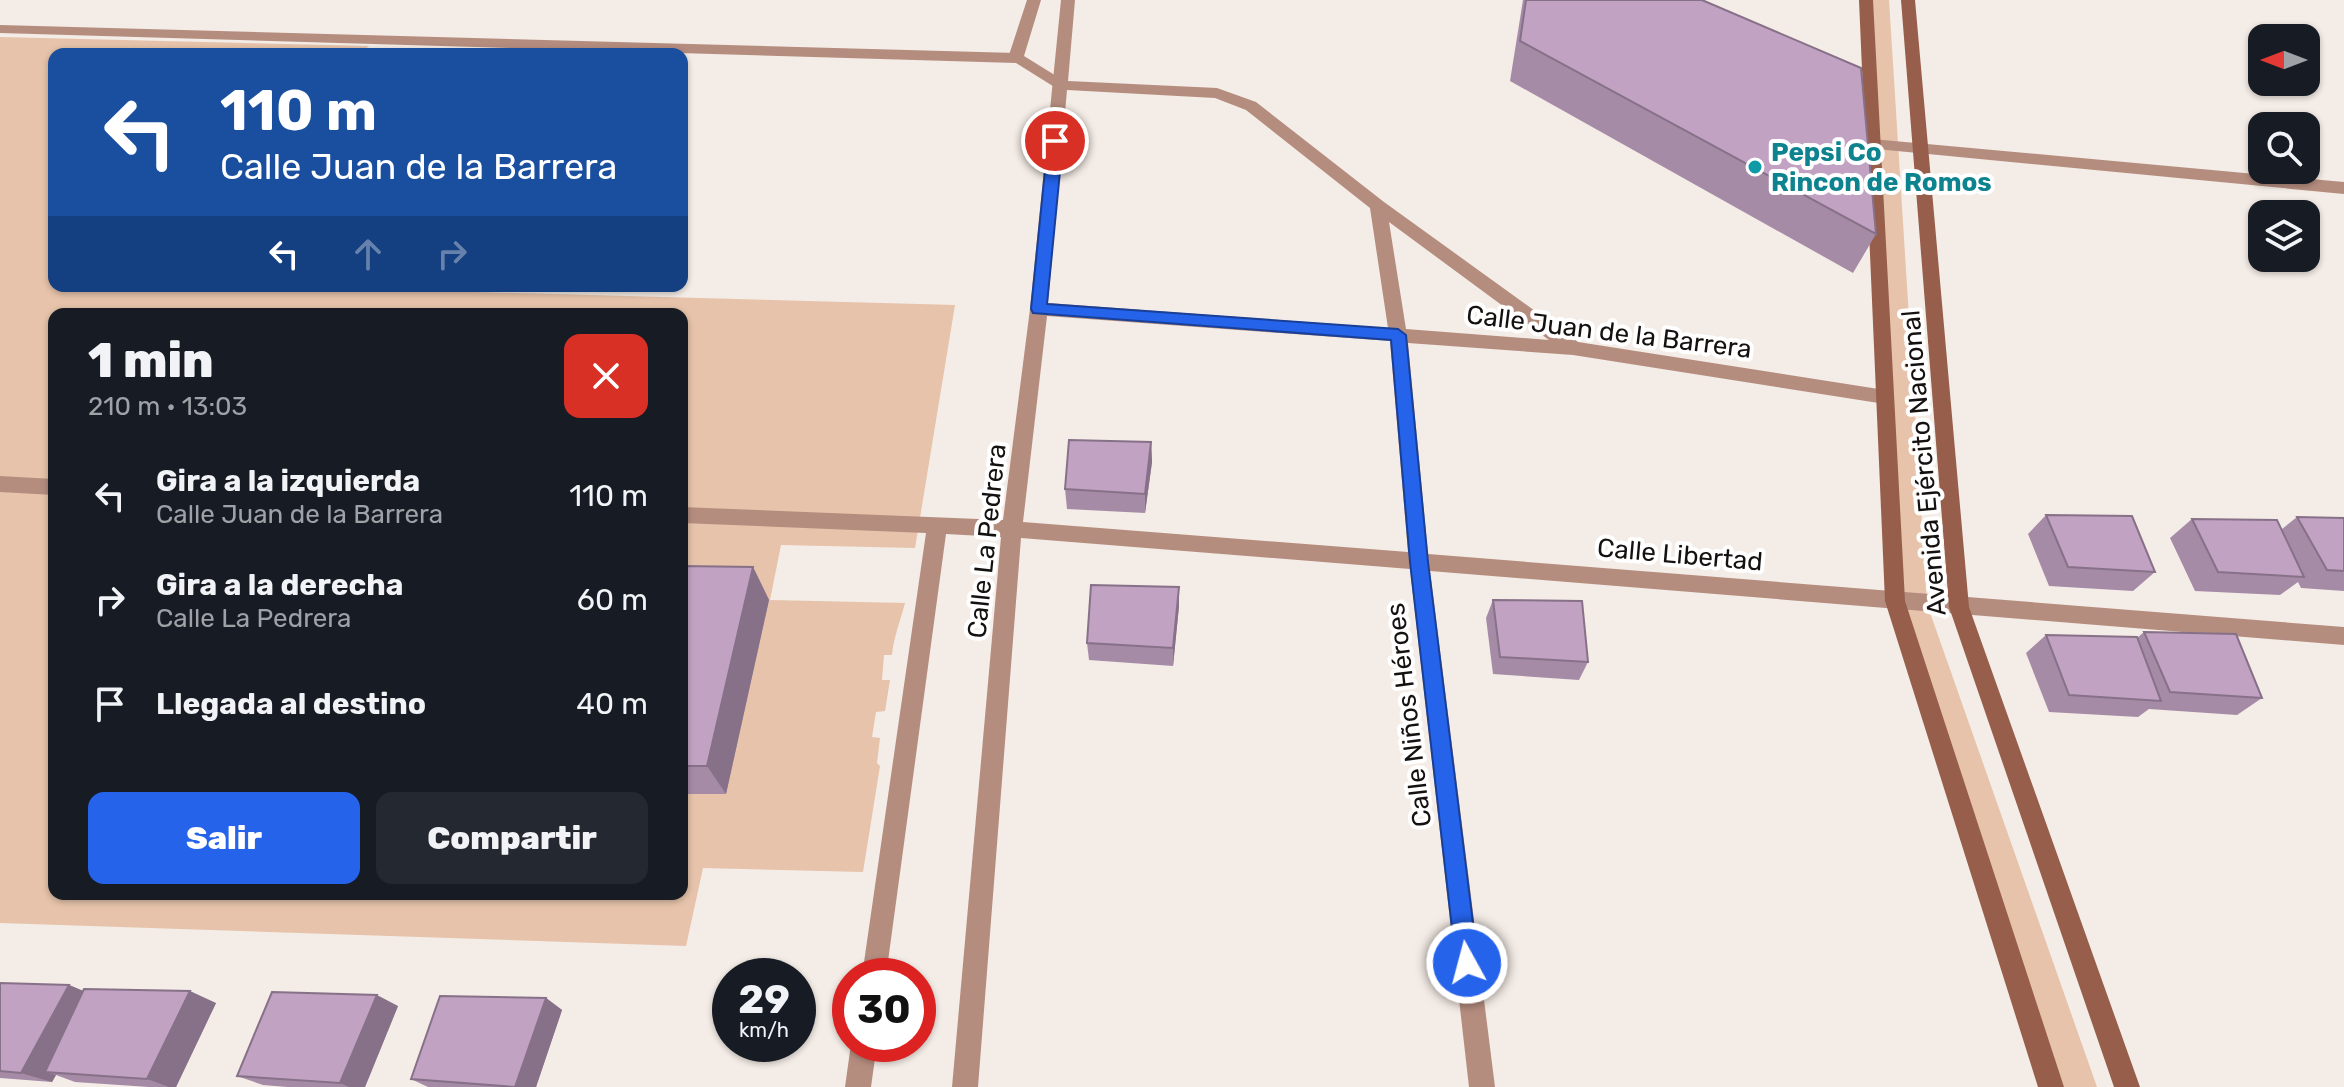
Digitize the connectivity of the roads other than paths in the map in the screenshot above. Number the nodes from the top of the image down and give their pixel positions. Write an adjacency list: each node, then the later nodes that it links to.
1 (1034, 0): 8 (street)
2 (1068, 0): 9 (street, Calle La Pedrera)
3 (1866, 0): 10 (main road, Avenida Ejército Nacional)
4 (1908, 0): 11 (main road, Avenida Ejército Nacional)
5 (0, 29): 6 (street)
6 (666, 48)
7 (688, 49): 8 (street)
8 (1016, 58): 9 (street)
9 (1061, 85): 13 (street); 14 (street, Calle La Pedrera)
10 (1872, 144): 11 (street); 17 (main road, Avenida Ejército Nacional)
11 (1922, 149): 12 (street); 25 (main road, Avenida Ejército Nacional)
12 (2344, 188)
13 (1378, 206): 15 (street, Calle Niños Héroes); 16 (street)
14 (1039, 309): 15 (street, Calle Juan de la Barrera); 22 (street, Calle La Pedrera)
15 (1398, 335): 16 (street, Calle Juan de la Barrera); 23 (street, Calle Niños Héroes)
16 (1573, 348): 17 (street, Calle Juan de la Barrera)
17 (1885, 397): 24 (main road, Avenida Ejército Nacional)
18 (0, 484): 19 (street)
19 (48, 487)
20 (688, 515): 21 (street, Calle Libertad)
21 (937, 527): 22 (street, Calle Libertad); 27 (street)
22 (1012, 529): 23 (street, Calle Libertad); 30 (street, Calle La Pedrera)
23 (1419, 562): 24 (street, Calle Libertad); 31 (street, Calle Niños Héroes)
24 (1895, 601): 25 (street, Calle Libertad); 32 (main road, Avenida Ejército Nacional)
25 (1959, 607): 26 (street, Calle Libertad); 33 (main road, Avenida Ejército Nacional)
26 (2344, 636)
27 (877, 958)
28 (861, 1062): 29 (street)
29 (858, 1087)
30 (965, 1087)
31 (1482, 1087)
32 (2051, 1087)
33 (2127, 1087)

